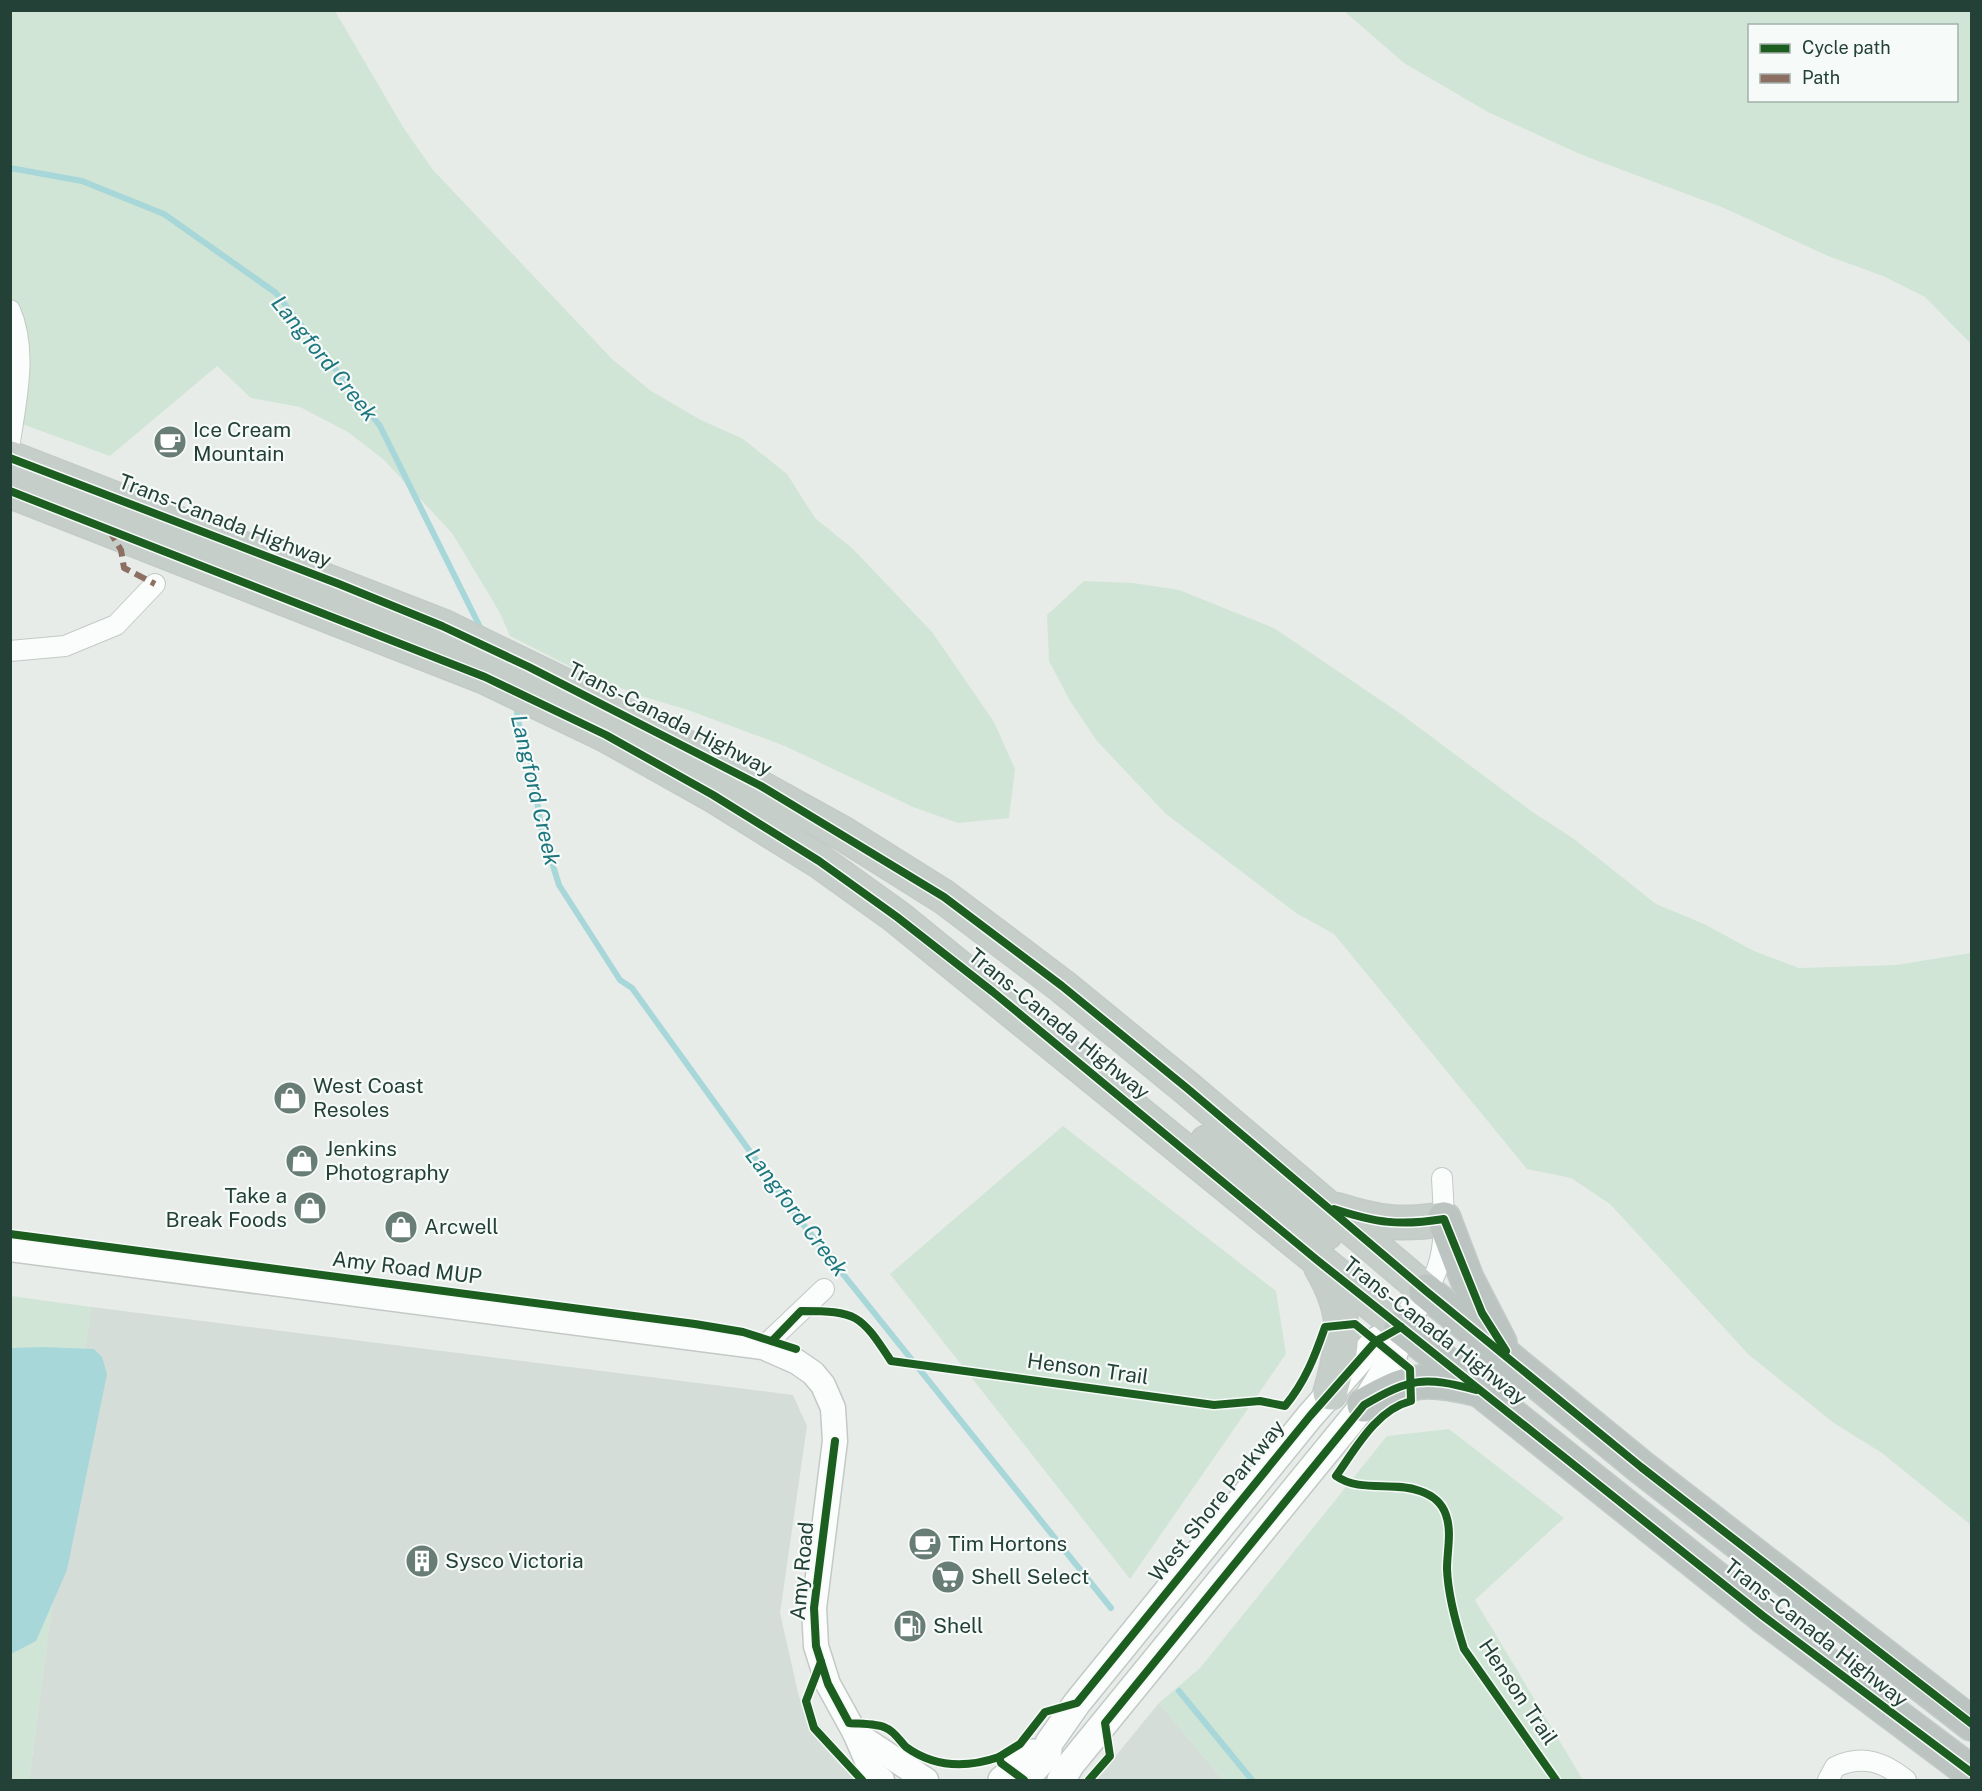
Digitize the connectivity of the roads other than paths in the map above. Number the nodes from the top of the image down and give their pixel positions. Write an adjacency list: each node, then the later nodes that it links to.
1 (10, 310): 2 (street)
2 (10, 442)
3 (10, 459): 7 (highway); 10 (highway, Trans-Canada Highway)
4 (10, 491): 7 (highway, Trans-Canada Highway)
5 (155, 584): 6 (street)
6 (10, 651)
7 (485, 676): 8 (highway, Trans-Canada Highway)
8 (1086, 1069): 13 (highway, Trans-Canada Highway); 15 (highway)
9 (1442, 1178): 11 (street)
10 (1329, 1207): 11 (highway); 15 (highway, Trans-Canada Highway)
11 (1444, 1219): 15 (street); 18 (highway)
12 (10, 1249): 17 (street, Amy Road)
13 (1317, 1260): 16 (highway, Trans-Canada Highway); 20 (highway)
14 (824, 1289): 17 (street)
15 (1426, 1291): 16 (main road, West Shore Parkway); 18 (highway, Trans-Canada Highway)
16 (1401, 1327): 19 (highway, Trans-Canada Highway); 20 (main road, West Shore Parkway); 21 (main road, West Shore Parkway)
17 (763, 1347): 23 (street, Amy Road)
18 (1522, 1371): 22 (highway, Trans-Canada Highway)
19 (1482, 1391): 21 (highway); 25 (highway, Trans-Canada Highway)
20 (1330, 1393): 24 (main road, West Shore Parkway)
21 (1364, 1405): 30 (main road, West Shore Parkway)
22 (1971, 1724)
23 (855, 1733): 26 (street, Amy Road); 27 (street, Amy Road)
24 (1049, 1743): 28 (main road); 29 (main road, West Shore Parkway)
25 (1971, 1773)
26 (882, 1780)
27 (926, 1780)
28 (1002, 1780)
29 (1024, 1780)
30 (1061, 1780)
31 (1828, 1780): 32 (street)
32 (1906, 1780)

